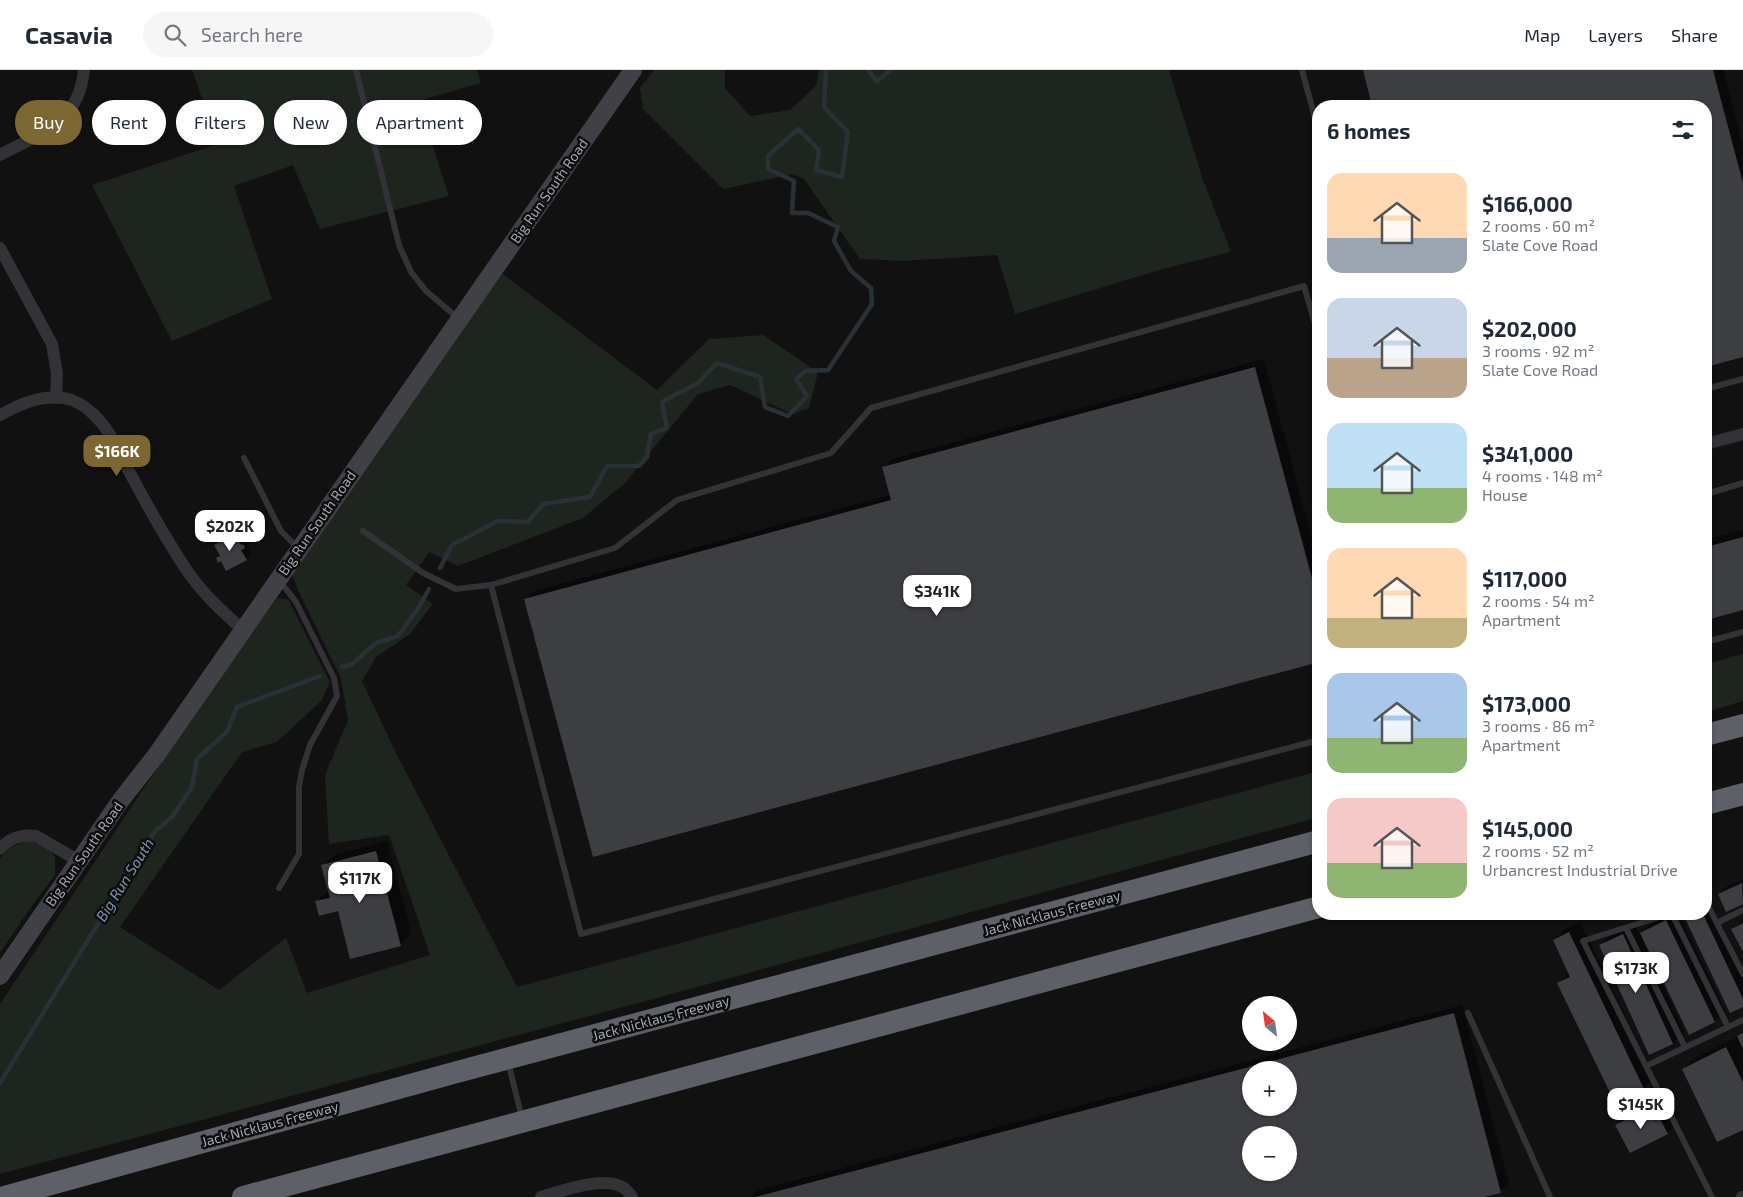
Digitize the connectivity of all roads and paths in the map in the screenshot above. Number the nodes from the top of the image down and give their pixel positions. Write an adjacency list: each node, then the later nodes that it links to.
1 (356, 70): 9 (lane)
2 (632, 70): 9 (street, Big Run South Road)
3 (1302, 70): 5 (lane)
4 (84, 76): 6 (street)
5 (1312, 107)
6 (0, 155)
7 (0, 248): 12 (street)
8 (1312, 314): 22 (lane)
9 (460, 320): 20 (street, Big Run South Road)
10 (1743, 379): 11 (lane)
11 (1712, 387)
12 (56, 398): 13 (street); 23 (street)
13 (0, 415)
14 (1743, 434): 15 (street)
15 (1712, 442)
16 (244, 458): 20 (lane)
17 (1743, 483): 18 (lane)
18 (1712, 492)
19 (363, 531): 22 (lane)
20 (299, 549): 21 (street, Big Run South Road)
21 (278, 579): 23 (street, Big Run South Road); 34 (lane)
22 (491, 585): 28 (lane)
23 (243, 630): 33 (street, Big Run South Road)
24 (1743, 632): 25 (lane)
25 (1712, 640)
26 (1743, 725): 27 (highway)
27 (1712, 733)
28 (1312, 742)
29 (1743, 794): 30 (highway)
30 (1712, 802)
31 (1312, 843): 48 (highway, Jack Nicklaus Freeway)
32 (0, 848): 33 (street)
33 (79, 861): 43 (street, Big Run South Road)
34 (279, 888)
35 (1312, 909): 50 (highway)
36 (1743, 910): 40 (lane)
37 (1712, 913): 40 (lane)
38 (1651, 920): 41 (lane)
39 (1673, 920): 46 (lane)
40 (1717, 923): 42 (lane)
41 (1626, 928): 47 (lane); 49 (lane)
42 (1743, 974)
43 (0, 976)
44 (1468, 1013): 55 (lane)
45 (1743, 1020): 46 (lane)
46 (1728, 1027): 47 (lane)
47 (1685, 1047): 49 (lane)
48 (507, 1059): 50 (lane); 51 (highway, Jack Nicklaus Freeway)
49 (1646, 1066): 56 (lane)
50 (523, 1122): 52 (highway)
51 (4, 1197)
52 (243, 1197)
53 (541, 1197): 54 (street)
54 (632, 1197)
55 (1550, 1197)
56 (1712, 1197)

